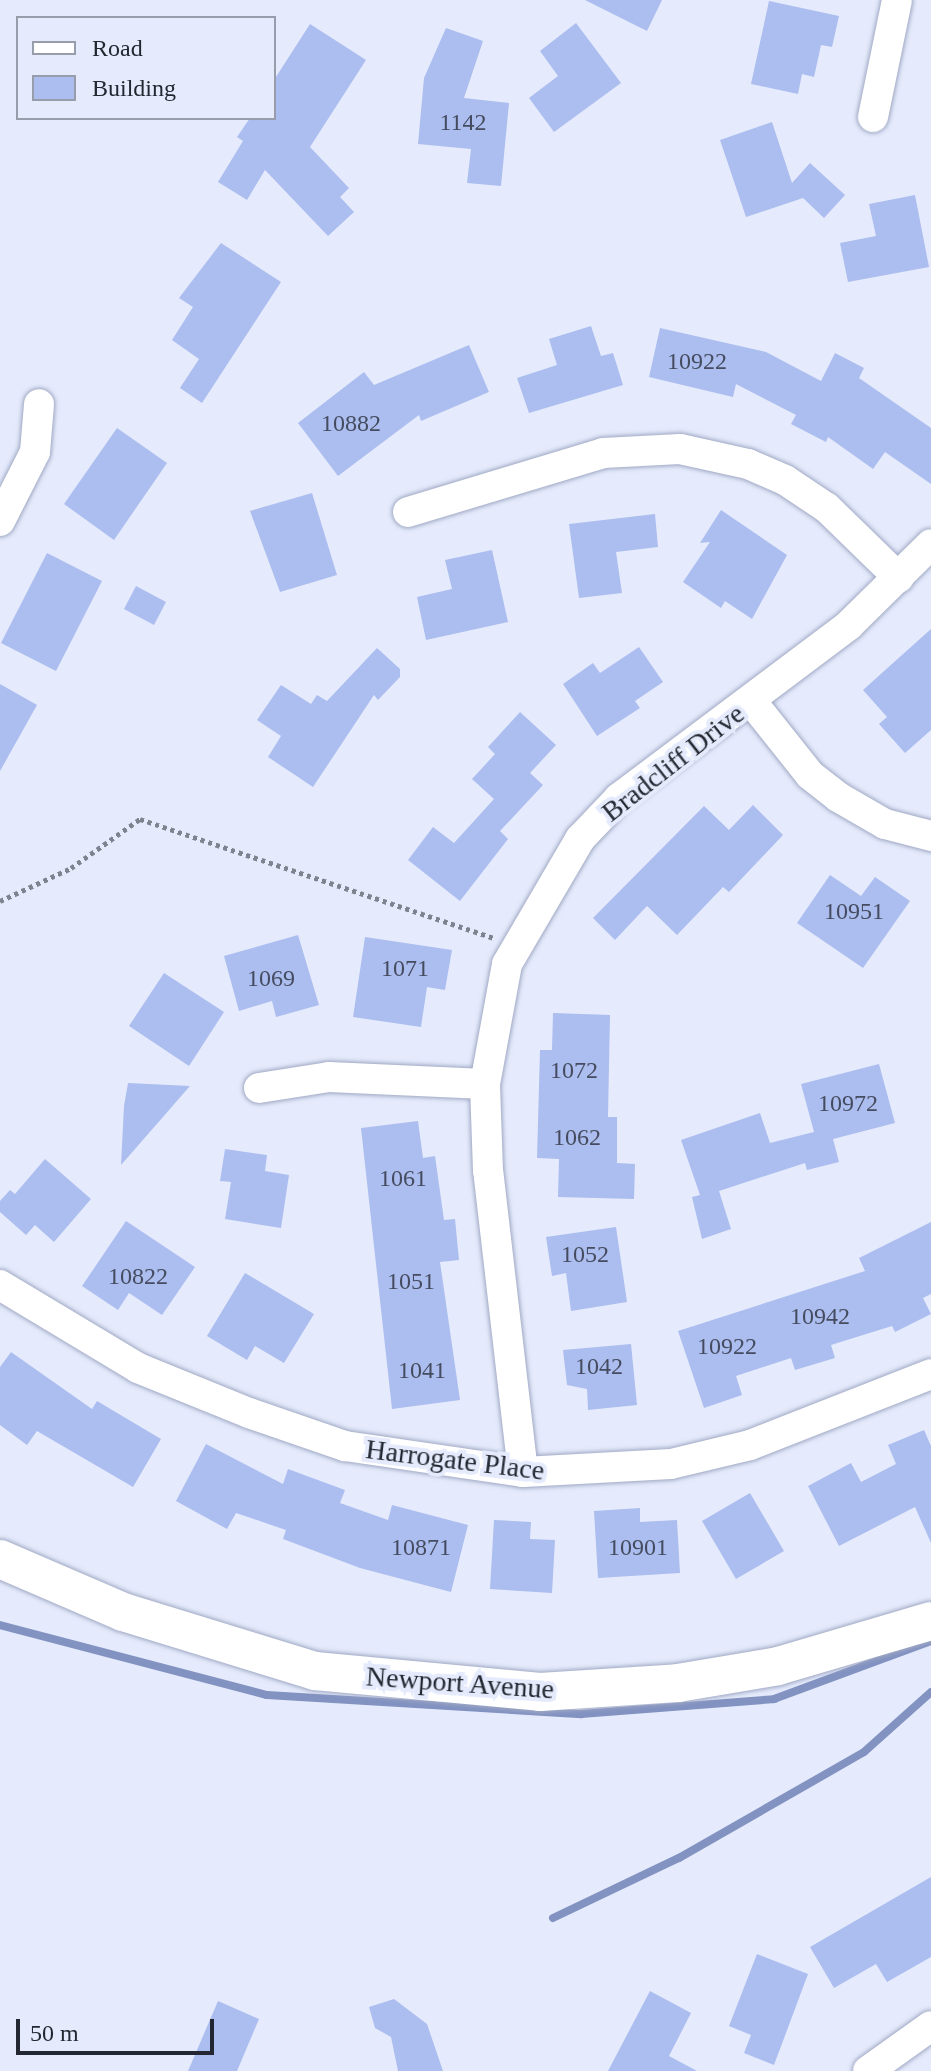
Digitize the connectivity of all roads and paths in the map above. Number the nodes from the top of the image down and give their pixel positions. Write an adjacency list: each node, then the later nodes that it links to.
1 (897, 0): 2 (street)
2 (873, 117)
3 (39, 404): 5 (street)
4 (408, 512): 7 (street)
5 (0, 521)
6 (931, 544): 7 (street, Bradcliff Drive)
7 (899, 578): 8 (street, Bradcliff Drive)
8 (752, 702): 9 (street); 11 (street, Bradcliff Drive)
9 (931, 836)
10 (0, 901): 11 (path)
11 (517, 947): 12 (street, Bradcliff Drive)
12 (485, 1084): 13 (street); 16 (street, Bradcliff Drive)
13 (259, 1088)
14 (0, 1285): 16 (street, Harrogate Place)
15 (931, 1374): 16 (street, Harrogate Place)
16 (523, 1472)
17 (0, 1559): 18 (main road, Newport Avenue)
18 (931, 1621)
19 (931, 2026): 20 (street)
20 (868, 2071)

